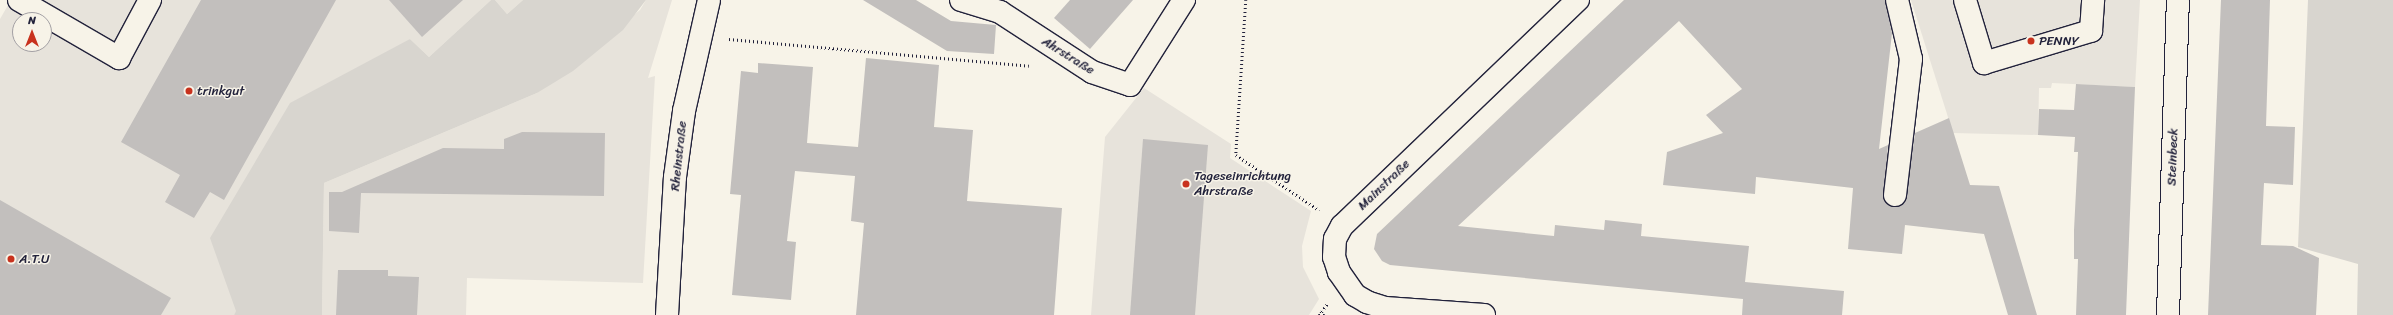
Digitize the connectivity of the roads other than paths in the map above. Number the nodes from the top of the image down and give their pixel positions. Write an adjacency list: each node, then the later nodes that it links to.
1 (19, 0): 2 (street)
2 (150, 0)
3 (709, 0): 12 (street, Rheinstraße)
4 (961, 0): 5 (street, Ahrstraße)
5 (1184, 0)
6 (1578, 0): 13 (street, Mainstraße)
7 (1897, 0): 11 (street)
8 (1965, 0): 9 (street)
9 (2093, 0)
10 (2178, 0): 14 (street, Steinbeck)
11 (1895, 195)
12 (667, 315)
13 (1484, 315)
14 (2168, 315)

